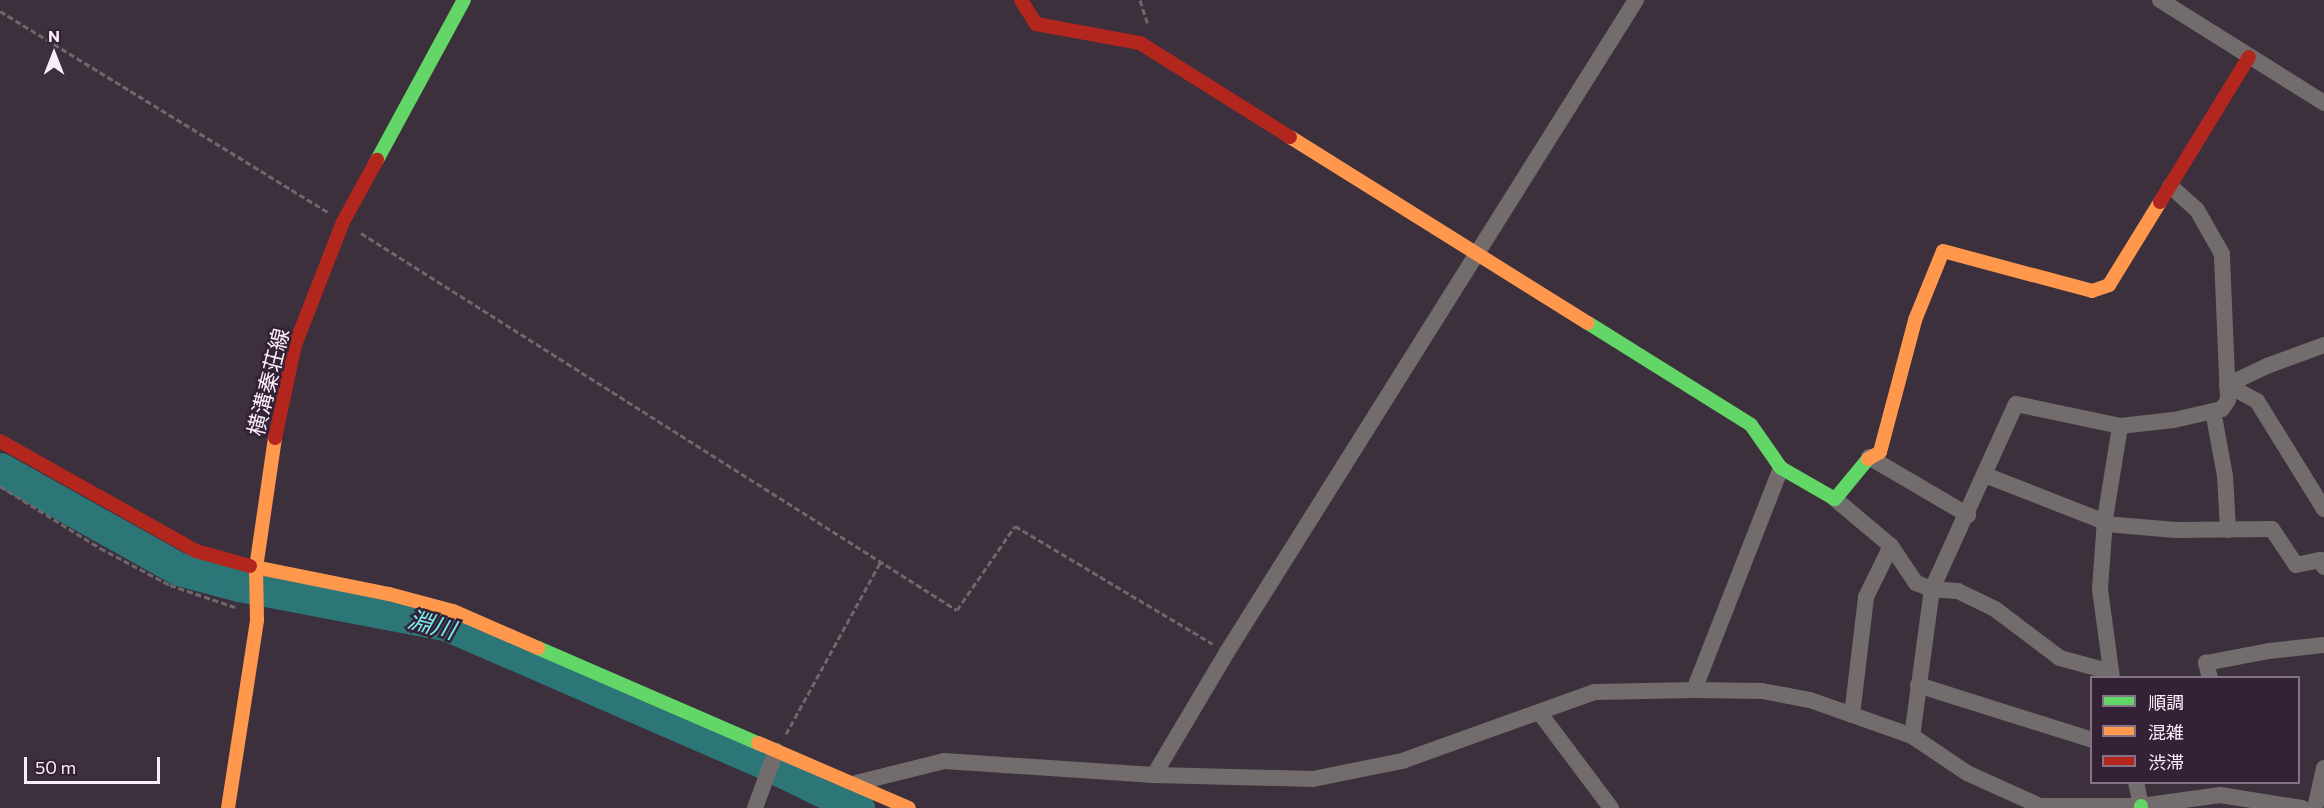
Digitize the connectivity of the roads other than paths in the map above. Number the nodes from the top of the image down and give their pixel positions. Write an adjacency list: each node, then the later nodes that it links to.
1 (464, 0): 24 (street, 横溝秦荘線)
2 (1021, 0): 8 (street)
3 (1636, 0): 8 (street)
4 (2160, 0): 5 (street)
5 (2249, 57): 6 (street); 7 (street)
6 (2324, 103)
7 (2170, 186): 10 (street); 14 (street)
8 (1478, 255): 15 (street); 37 (street)
9 (2324, 345): 10 (street)
10 (2227, 385): 11 (street); 18 (street)
11 (2213, 411): 12 (street); 21 (street)
12 (2120, 426): 16 (street); 20 (street)
13 (0, 441): 24 (street)
14 (1869, 457): 17 (street); 19 (street)
15 (1781, 468): 17 (street); 30 (street)
16 (1986, 475): 19 (street); 20 (street)
17 (1835, 499): 22 (street)
18 (2324, 508)
19 (1968, 515): 25 (street)
20 (2105, 524): 21 (street); 27 (street)
21 (2228, 530): 23 (street)
22 (1891, 546): 25 (street); 32 (street)
23 (2324, 567)
24 (256, 568): 35 (street); 41 (street, 横溝秦荘線)
25 (1932, 589): 27 (street); 29 (street)
26 (2324, 645): 28 (street)
27 (2112, 675)
28 (2209, 676)
29 (1918, 685): 33 (street); 34 (street)
30 (1694, 690): 31 (street); 32 (street)
31 (1539, 712): 37 (street); 44 (street)
32 (1852, 715): 33 (street)
33 (1912, 736): 40 (street)
34 (2090, 740)
35 (776, 751): 38 (street); 42 (street)
36 (2324, 768): 46 (street)
37 (1154, 775): 38 (street)
38 (856, 783): 43 (street)
39 (2136, 784): 40 (street)
40 (2141, 807): 45 (street)
41 (228, 808)
42 (755, 808)
43 (909, 808)
44 (1611, 808)
45 (2302, 808)
46 (2315, 808)

